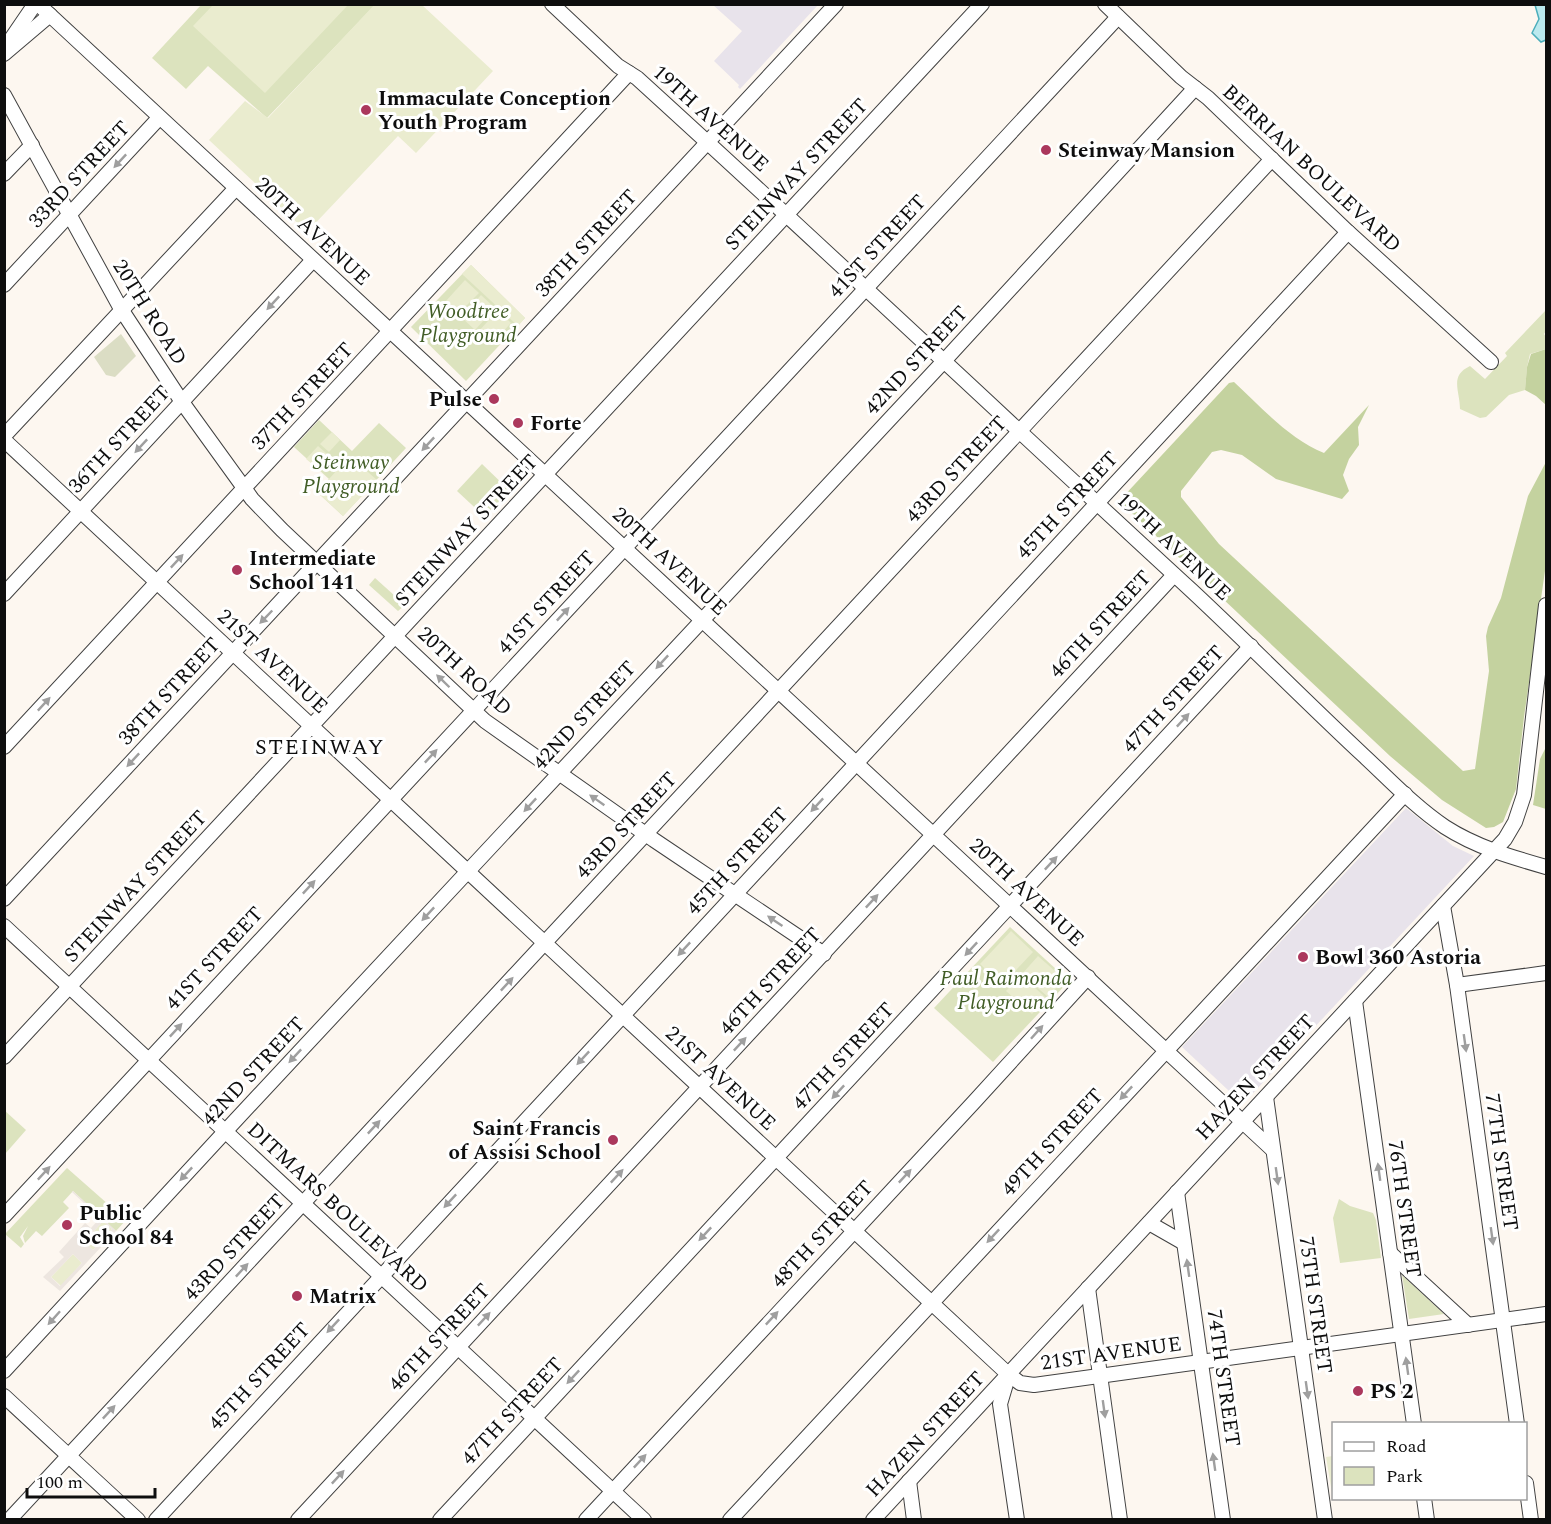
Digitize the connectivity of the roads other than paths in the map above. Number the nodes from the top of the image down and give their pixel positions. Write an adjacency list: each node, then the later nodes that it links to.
1 (36, 4): 6 (street, 20TH AVENUE); 8 (street)
2 (552, 4): 10 (street, 19TH AVENUE)
3 (836, 4): 14 (street, 38TH STREET)
4 (982, 4): 20 (street, STEINWAY STREET)
5 (1105, 4): 7 (street, BERRIAN BOULEVARD)
6 (50, 15): 9 (street); 13 (street, 20TH AVENUE)
7 (1118, 17): 11 (street, BERRIAN BOULEVARD); 24 (street, 41ST STREET)
8 (4, 49)
9 (4, 54)
10 (629, 73): 14 (street, 19TH AVENUE); 26 (street, 37TH STREET)
11 (1195, 88): 16 (street, BERRIAN BOULEVARD); 27 (street, 42ND STREET)
12 (4, 94): 15 (street, 20TH ROAD)
13 (159, 118): 18 (street, 20TH AVENUE); 19 (street, 33RD STREET, one-way to 19)
14 (708, 143): 20 (street, 19TH AVENUE); 29 (street, 38TH STREET)
15 (32, 145): 17 (street); 19 (street, 20TH ROAD)
16 (1272, 159): 21 (street, BERRIAN BOULEVARD); 31 (street, 43RD STREET)
17 (4, 174)
18 (236, 188): 22 (street, 20TH AVENUE); 25 (street)
19 (69, 215): 23 (street, 33RD STREET); 25 (street, 20TH ROAD)
20 (787, 215): 24 (street, 19TH AVENUE); 33 (street, STEINWAY STREET)
21 (1348, 232): 28 (street, BERRIAN BOULEVARD); 35 (street, 45TH STREET)
22 (313, 260): 26 (street, 20TH AVENUE); 30 (street, 36TH STREET, one-way to 30)
23 (4, 285)
24 (866, 289): 27 (street, 19TH AVENUE); 37 (street, 41ST STREET)
25 (121, 309): 30 (street, 20TH ROAD); 32 (street)
26 (391, 331): 29 (street, 20TH AVENUE); 34 (street, 37TH STREET)
27 (944, 361): 31 (street, 19TH AVENUE); 43 (street, 42ND STREET)
28 (1491, 362)
29 (467, 401): 33 (street, 20TH AVENUE); 38 (street, 38TH STREET, one-way to 38)
30 (182, 402): 34 (street, 20TH ROAD); 36 (street, 36TH STREET, one-way to 36)
31 (1020, 431): 35 (street, 19TH AVENUE); 47 (street, 43RD STREET)
32 (4, 438): 36 (street, 21ST AVENUE)
33 (546, 474): 37 (street, 20TH AVENUE); 44 (street, STEINWAY STREET)
34 (244, 488): 38 (street, 20TH ROAD); 40 (street, 37TH STREET, one-way to 34)
35 (1098, 504): 39 (street, 19TH AVENUE); 51 (street, 45TH STREET)
36 (81, 511): 40 (street, 21ST AVENUE); 41 (street, 36TH STREET)
37 (625, 547): 43 (street, 20TH AVENUE); 48 (street, 41ST STREET, one-way to 37)
38 (318, 563): 44 (street, 20TH ROAD); 46 (street, 38TH STREET, one-way to 46)
39 (1174, 575): 45 (street, 19TH AVENUE); 55 (street, 46TH STREET)
40 (157, 582): 46 (street, 21ST AVENUE); 50 (street, 37TH STREET, one-way to 40)
41 (4, 594)
42 (1546, 605): 57 (street, HAZEN STREET)
43 (702, 619): 47 (street, 20TH AVENUE); 52 (street, 42ND STREET, one-way to 52)
44 (396, 636): 48 (street, 20TH ROAD, one-way to 44); 49 (street, STEINWAY STREET)
45 (1251, 646): 53 (street, 19TH AVENUE); 62 (street, 47TH STREET, one-way to 45)
46 (233, 652): 49 (street, 21ST AVENUE); 61 (street, 38TH STREET, one-way to 61)
47 (779, 691): 51 (street, 20TH AVENUE); 56 (street, 43RD STREET)
48 (474, 711): 52 (street, 20TH ROAD); 54 (street, 41ST STREET, one-way to 48)
49 (312, 726): 54 (street, 21ST AVENUE); 70 (street, STEINWAY STREET)
50 (4, 747)
51 (857, 763): 55 (street, 20TH AVENUE); 60 (street, 45TH STREET, one-way to 60)
52 (559, 774): 56 (street, 20TH ROAD, one-way to 52); 59 (street, 42ND STREET, one-way to 59)
53 (1405, 794): 57 (street, 19TH AVENUE); 73 (street, 49TH STREET)
54 (390, 799): 59 (street, 21ST AVENUE); 75 (street, 41ST STREET, one-way to 54)
55 (934, 834): 62 (street, 20TH AVENUE); 66 (street, 46TH STREET, one-way to 55)
56 (647, 835): 60 (street, 20TH ROAD); 65 (street, 43RD STREET)
57 (1494, 852): 58 (street, 19TH AVENUE); 63 (street, HAZEN STREET)
58 (1546, 867)
59 (468, 872): 65 (street, 21ST AVENUE); 79 (street, 42ND STREET, one-way to 79)
60 (735, 894): 66 (street, 20TH ROAD, one-way to 60); 72 (street, 45TH STREET, one-way to 72)
61 (4, 899)
62 (1011, 906): 68 (street, 20TH AVENUE); 81 (street, 47TH STREET, one-way to 81)
63 (1443, 906): 69 (street, 77TH STREET); 71 (street, HAZEN STREET)
64 (4, 926): 70 (street, DITMARS BOULEVARD)
65 (545, 943): 72 (street, 21ST AVENUE); 83 (street, 43RD STREET, one-way to 65)
66 (824, 954): 76 (street, 46TH STREET, one-way to 66)
67 (1546, 973): 69 (street)
68 (1088, 977): 73 (street, 20TH AVENUE); 86 (street, 48TH STREET, one-way to 68)
69 (1457, 985): 93 (street, 77TH STREET, one-way to 93)
70 (70, 987): 74 (street, STEINWAY STREET); 75 (street, DITMARS BOULEVARD)
71 (1355, 1001): 77 (street, HAZEN STREET); 88 (street, 76TH STREET, one-way to 71)
72 (622, 1015): 76 (street, 21ST AVENUE); 89 (street, 45TH STREET, one-way to 89)
73 (1166, 1050): 78 (street, 20TH AVENUE); 91 (street, 49TH STREET, one-way to 91)
74 (4, 1057)
75 (148, 1060): 79 (street, DITMARS BOULEVARD); 84 (street, 41ST STREET, one-way to 75)
76 (700, 1087): 81 (street, 21ST AVENUE); 96 (street, 46TH STREET, one-way to 76)
77 (1266, 1097): 78 (street, HAZEN STREET); 80 (street, 75TH STREET)
78 (1243, 1121): 80 (street, 20TH AVENUE); 82 (street, HAZEN STREET)
79 (225, 1131): 83 (street, DITMARS BOULEVARD); 99 (street, 42ND STREET, one-way to 99)
80 (1273, 1149): 97 (street, 75TH STREET, one-way to 97)
81 (777, 1158): 86 (street, 21ST AVENUE); 103 (street, 47TH STREET, one-way to 103)
82 (1177, 1192): 85 (street, HAZEN STREET); 87 (street, 74TH STREET)
83 (303, 1203): 89 (street, DITMARS BOULEVARD); 106 (street, 43RD STREET, one-way to 83)
84 (4, 1216)
85 (1149, 1223): 87 (street); 90 (street, HAZEN STREET)
86 (855, 1230): 91 (street, 21ST AVENUE); 108 (street, 48TH STREET, one-way to 86)
87 (1184, 1243): 98 (street, 74TH STREET, one-way to 87)
88 (1390, 1253): 94 (street); 95 (street, 76TH STREET)
89 (381, 1275): 96 (street, DITMARS BOULEVARD); 113 (street, 45TH STREET, one-way to 113)
90 (1088, 1288): 100 (street, HAZEN STREET); 101 (street)
91 (932, 1302): 100 (street, 21ST AVENUE); 118 (street, 49TH STREET)
92 (1546, 1314): 93 (street, 21ST AVENUE)
93 (1503, 1320): 94 (street, 21ST AVENUE); 105 (street, 77TH STREET)
94 (1468, 1325): 95 (street, 21ST AVENUE)
95 (1402, 1334): 97 (street, 21ST AVENUE); 104 (street, 76TH STREET, one-way to 95)
96 (458, 1347): 103 (street, DITMARS BOULEVARD); 114 (street, 46TH STREET, one-way to 96)
97 (1301, 1348): 98 (street, 21ST AVENUE); 124 (street, 75TH STREET, one-way to 124)
98 (1201, 1362): 101 (street, 21ST AVENUE); 123 (street, 74TH STREET, one-way to 98)
99 (4, 1371)
100 (1008, 1374): 101 (street, 21ST AVENUE); 107 (street, HAZEN STREET); 121 (street)
101 (1099, 1375): 122 (street, one-way to 122)
102 (4, 1396): 106 (street)
103 (535, 1418): 108 (street, DITMARS BOULEVARD); 115 (street, 47TH STREET)
104 (1414, 1422)
105 (1517, 1422)
106 (69, 1455): 111 (street, 43RD STREET); 112 (street)
107 (909, 1481): 119 (street, HAZEN STREET); 120 (street)
108 (612, 1490): 116 (street, 48TH STREET); 117 (street, DITMARS BOULEVARD)
109 (1527, 1490): 126 (street)
110 (1425, 1500): 125 (street)
111 (9, 1520)
112 (138, 1520)
113 (156, 1520)
114 (298, 1520)
115 (440, 1520)
116 (586, 1520)
117 (644, 1520)
118 (730, 1520)
119 (873, 1520)
120 (914, 1520)
121 (1017, 1520)
122 (1120, 1520)
123 (1222, 1520)
124 (1324, 1520)
125 (1427, 1520)
126 (1531, 1520)

